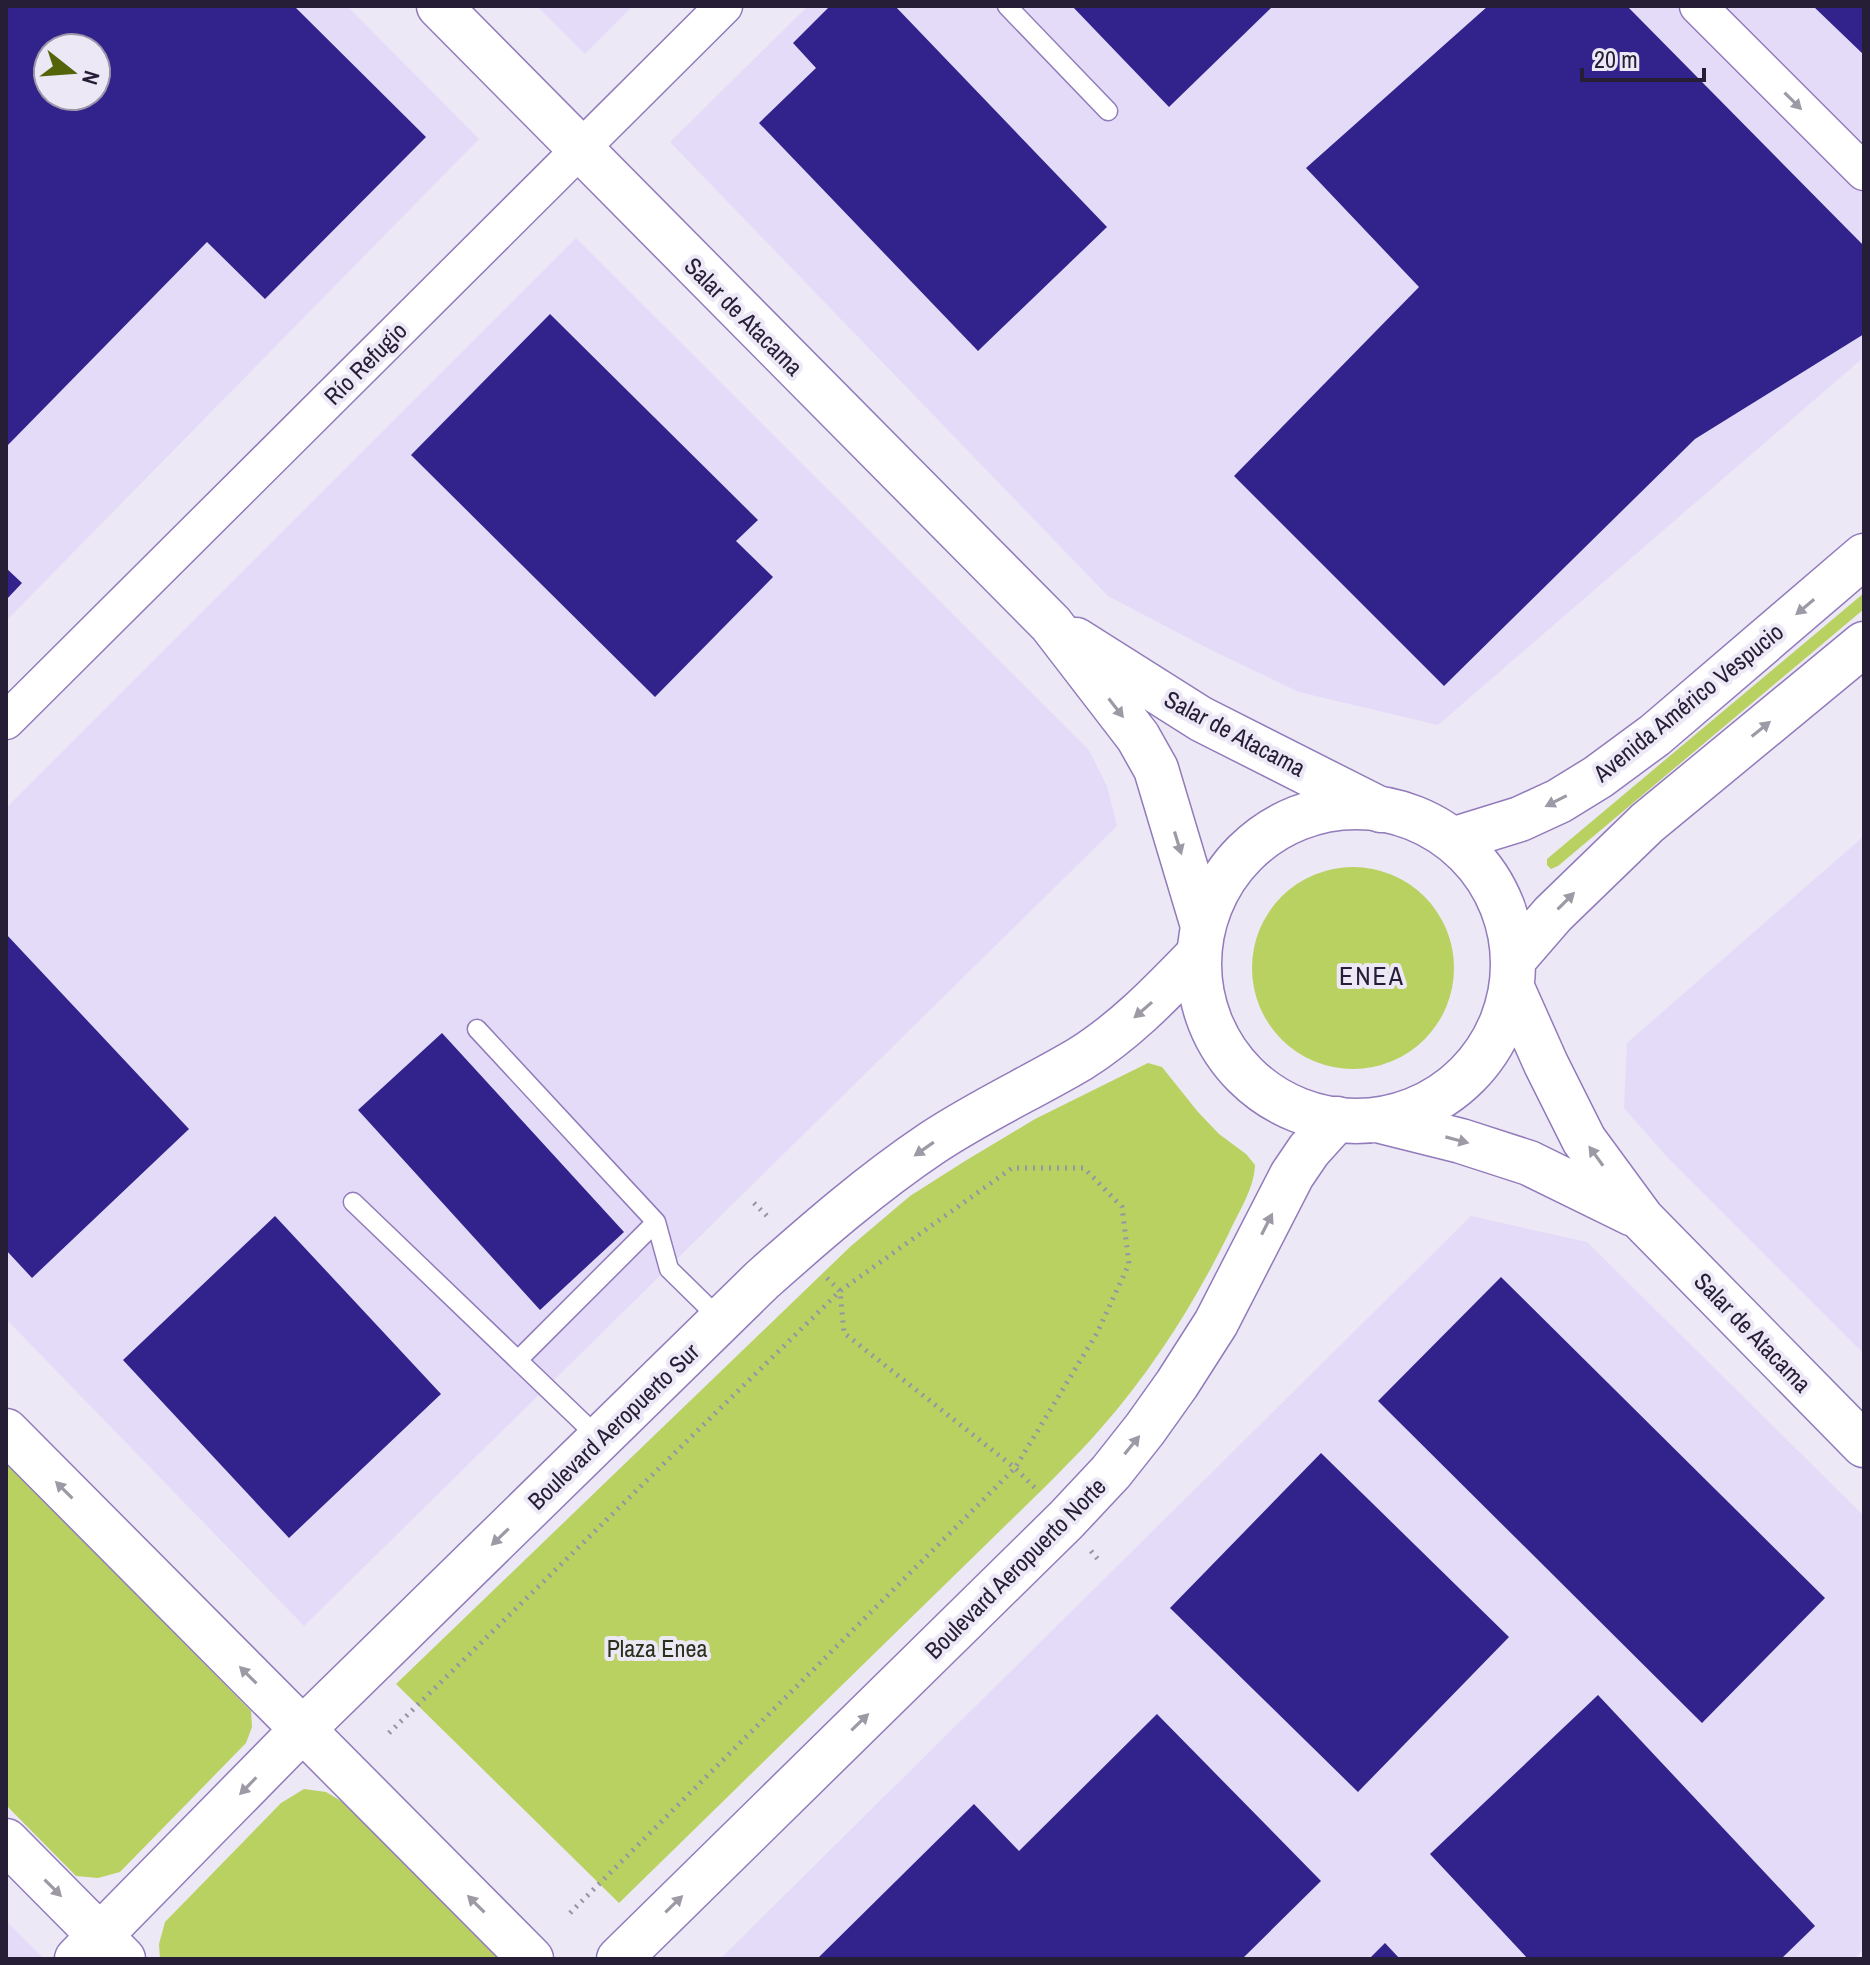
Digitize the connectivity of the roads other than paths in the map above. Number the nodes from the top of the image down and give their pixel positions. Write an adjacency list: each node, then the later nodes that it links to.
1 (439, 6): 6 (street, Salar de Atacama)
2 (724, 6): 6 (street, Río Refugio)
3 (1007, 6): 5 (lane)
4 (1698, 6): 7 (street, one-way to 7)
5 (1108, 111)
6 (581, 149): 9 (street, Salar de Atacama); 11 (street, Río Refugio)
7 (1864, 172)
8 (1864, 556): 13 (street, Avenida Américo Vespucio, one-way to 13)
9 (1051, 624): 12 (street, Salar de Atacama); 14 (street, Salar de Atacama, one-way to 14)
10 (1864, 644): 15 (street, one-way to 10)
11 (6, 721)
12 (1381, 810): 13 (street, Salar de Atacama); 14 (street)
13 (1452, 840): 15 (street, Salar de Atacama)
14 (1200, 940): 17 (street, Salar de Atacama); 22 (street, Boulevard Aeropuerto Sur, one-way to 22)
15 (1513, 974): 18 (street); 20 (street, Salar de Atacama, one-way to 15)
16 (477, 1029): 21 (lane)
17 (1337, 1119): 18 (street, Salar de Atacama); 31 (street, Boulevard Aeropuerto Norte, one-way to 17)
18 (1381, 1121): 20 (street, Salar de Atacama, one-way to 20)
19 (353, 1202): 23 (lane)
20 (1642, 1219): 26 (street, Salar de Atacama)
21 (656, 1222): 22 (lane); 23 (lane)
22 (721, 1320): 25 (street, Boulevard Aeropuerto Sur)
23 (519, 1359): 25 (lane)
24 (6, 1431): 27 (street, one-way to 24)
25 (600, 1439): 27 (street, Boulevard Aeropuerto Sur, one-way to 27)
26 (1864, 1445)
27 (302, 1730): 29 (street, Boulevard Aeropuerto Sur, one-way to 29); 30 (street, one-way to 27)
28 (6, 1841): 29 (street, one-way to 29)
29 (100, 1951)
30 (531, 1959)
31 (619, 1959)

